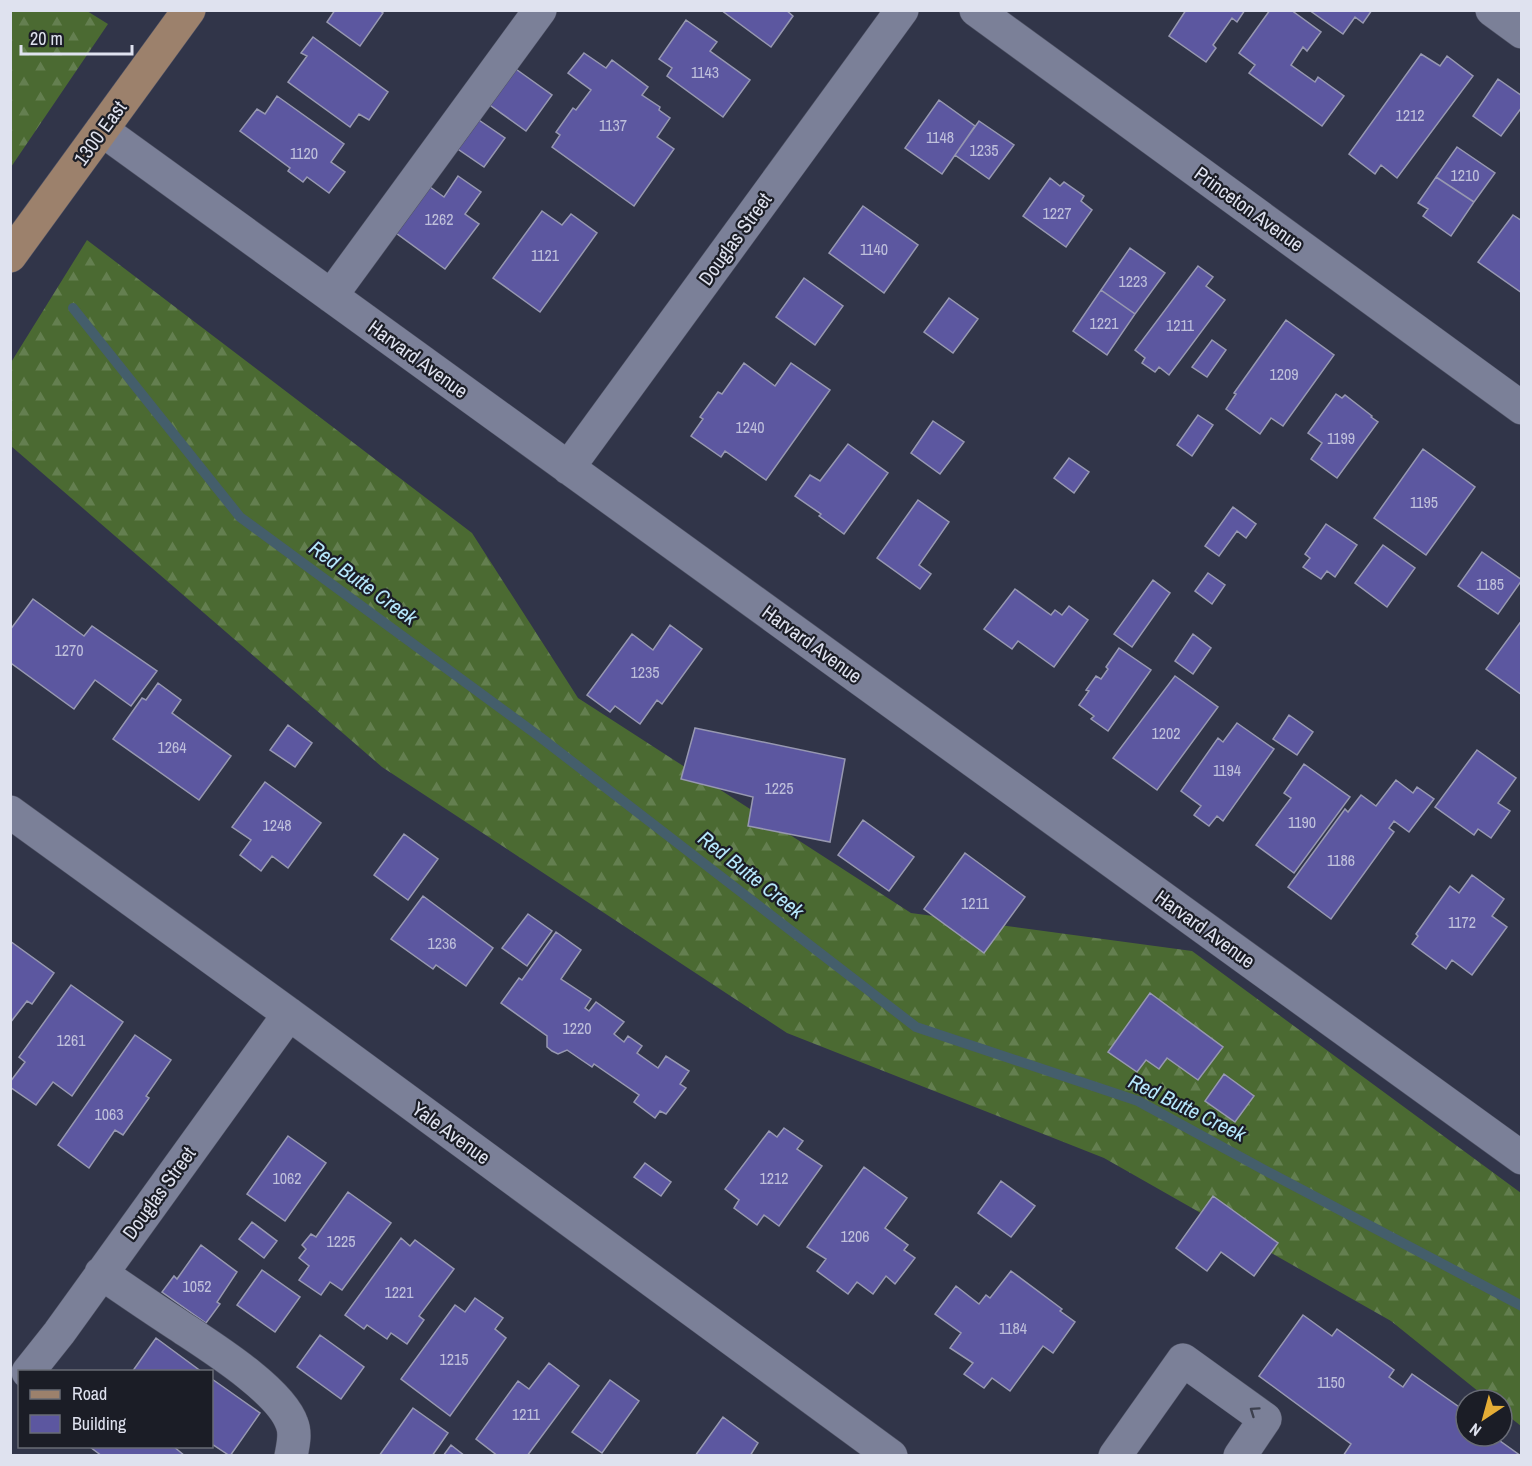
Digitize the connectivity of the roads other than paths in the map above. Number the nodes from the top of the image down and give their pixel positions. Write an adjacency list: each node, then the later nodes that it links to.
1 (189, 10): 7 (main road, 1300 East)
2 (540, 10): 9 (street)
3 (902, 10): 11 (street, Douglas Street)
4 (976, 10): 10 (street, Princeton Avenue)
5 (1492, 10): 6 (street)
6 (1521, 32)
7 (102, 130): 8 (main road, 1300 East); 9 (street, Harvard Avenue)
8 (10, 256)
9 (330, 296): 11 (street, Harvard Avenue)
10 (1521, 408)
11 (568, 468): 14 (street, Harvard Avenue)
12 (10, 812): 13 (street, Yale Avenue)
13 (289, 1014): 15 (street, Douglas Street); 18 (street, Yale Avenue)
14 (1521, 1158)
15 (101, 1273): 16 (street, Douglas Street); 17 (street)
16 (29, 1370)
17 (291, 1455)
18 (891, 1455)
19 (1115, 1455): 20 (street, one-way to 19)
20 (1240, 1455)

